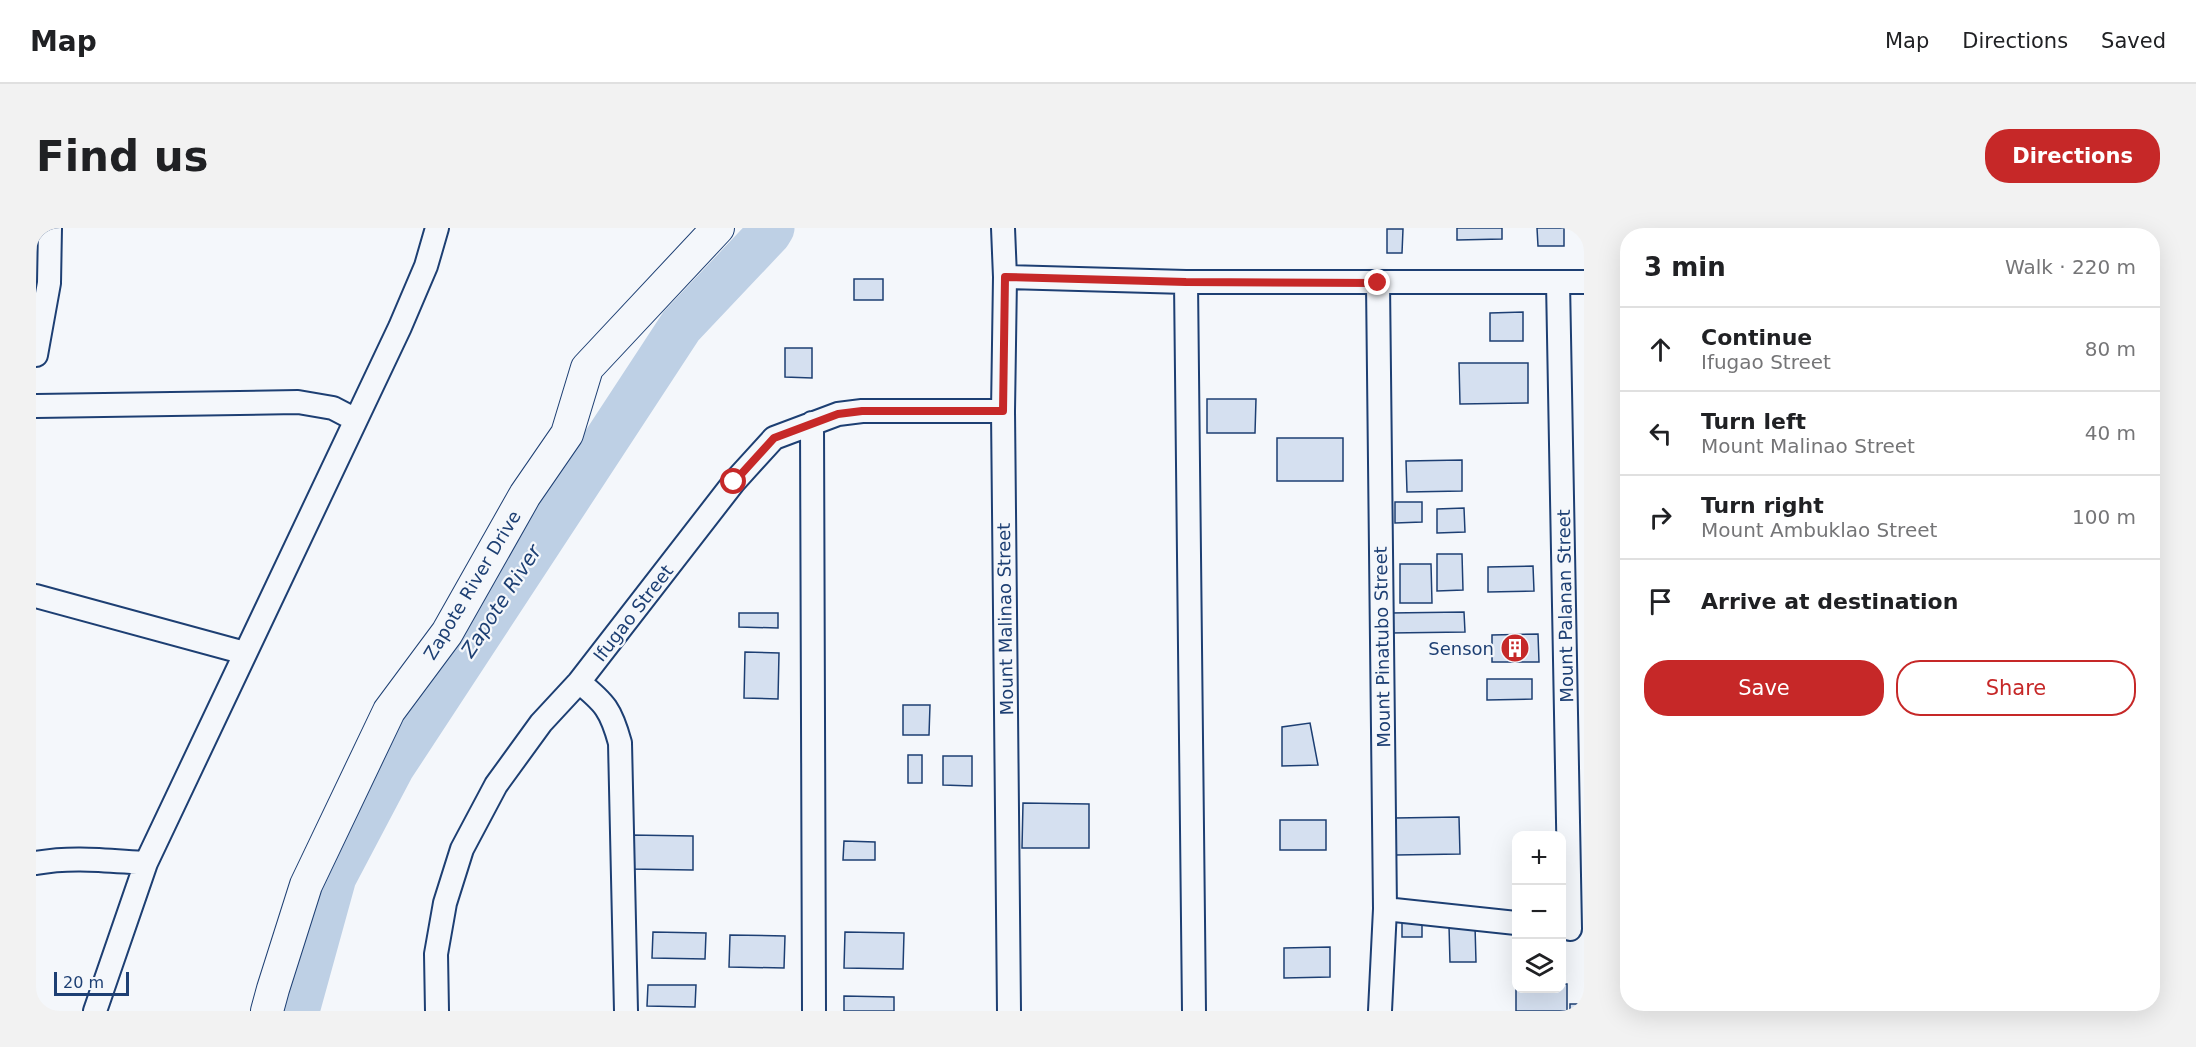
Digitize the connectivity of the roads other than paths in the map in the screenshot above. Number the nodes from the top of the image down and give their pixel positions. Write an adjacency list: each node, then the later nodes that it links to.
1 (50, 228): 10 (street)
2 (437, 228): 13 (street)
3 (718, 228): 24 (street, Zapote River Drive)
4 (1003, 228): 5 (street, Mount Malinao Street)
5 (1005, 277): 6 (street); 12 (street, Mount Malinao Street)
6 (1186, 282): 9 (street); 29 (street)
7 (1558, 282): 8 (street); 9 (street); 22 (street, Mount Palanan Street)
8 (1584, 282)
9 (1378, 283): 20 (street, Mount Pinatubo Street)
10 (36, 355)
11 (36, 406): 13 (street)
12 (1003, 411): 14 (street, Ifugao Street); 28 (street, Mount Malinao Street)
13 (356, 420): 16 (street)
14 (812, 423): 17 (street, Ifugao Street); 27 (street)
15 (36, 596): 16 (street)
16 (245, 653): 19 (street)
17 (579, 682): 25 (street, Ifugao Street); 26 (street)
18 (36, 863): 19 (street)
19 (146, 863): 23 (street)
20 (1386, 909): 21 (street); 30 (street, Mount Pinatubo Street)
21 (1512, 923)
22 (1572, 929)
23 (95, 1011)
24 (267, 1011)
25 (437, 1011)
26 (626, 1011)
27 (814, 1011)
28 (1009, 1011)
29 (1194, 1011)
30 (1380, 1011)

